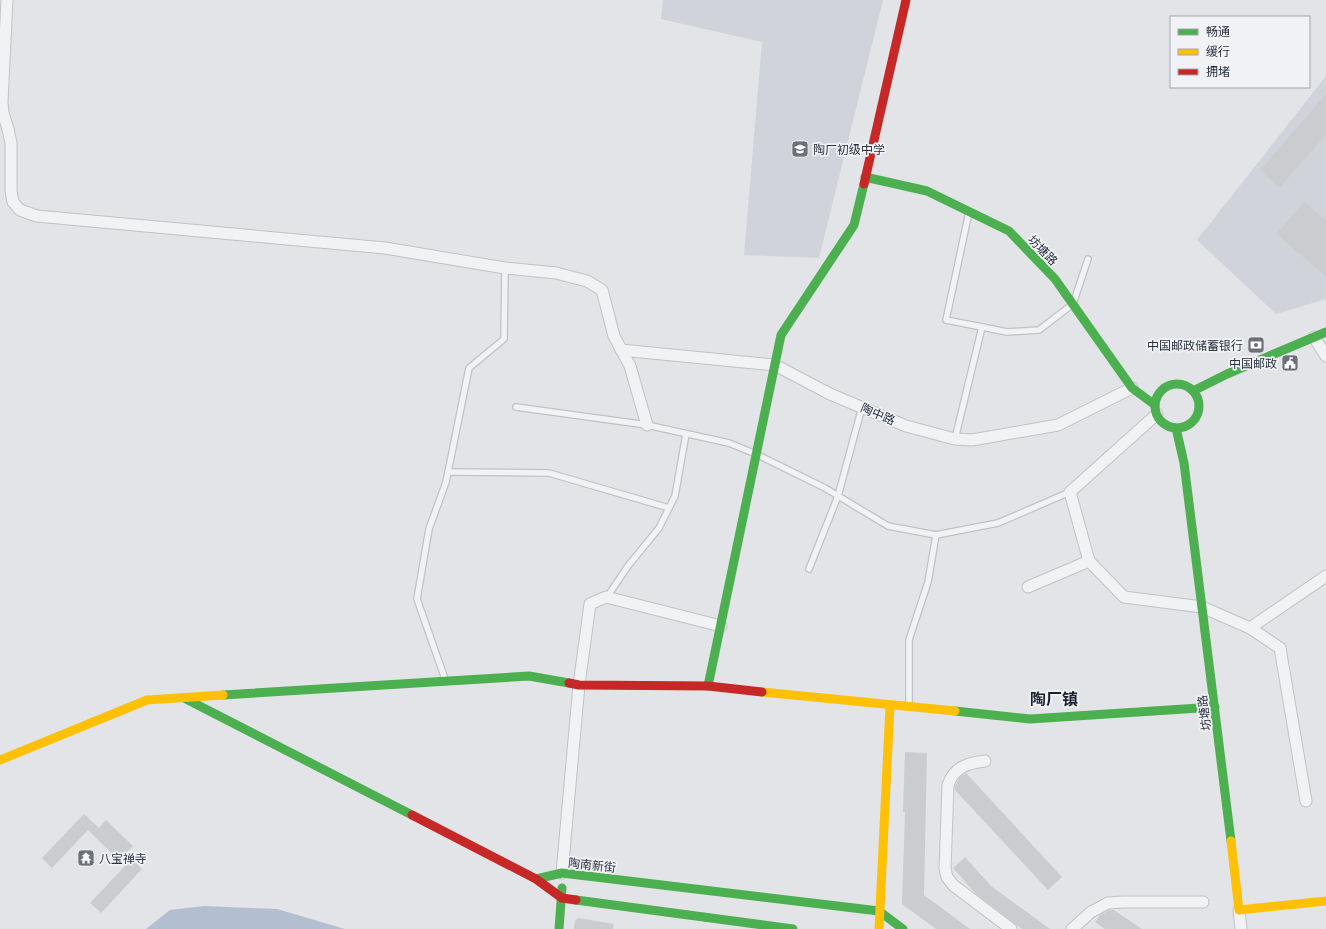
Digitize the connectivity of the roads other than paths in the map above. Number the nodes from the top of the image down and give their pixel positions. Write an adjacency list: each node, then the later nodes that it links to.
1 (7, 0): 6 (street)
2 (906, 0): 3 (street)
3 (865, 177): 4 (street, 坊塘路); 13 (street)
4 (970, 212): 7 (street, 坊塘路); 8 (lane)
5 (1088, 259): 7 (lane)
6 (505, 268): 11 (street); 24 (lane)
7 (1073, 304): 8 (lane); 14 (street, 坊塘路)
8 (982, 327): 22 (lane)
9 (1326, 332): 10 (street)
10 (1314, 337): 12 (street); 15 (street)
11 (621, 350): 13 (street, 陶中路); 19 (street)
12 (1326, 356)
13 (774, 365): 17 (street, 陶中路); 23 (street)
14 (1132, 388): 18 (street, 坊塘路); 22 (street, 陶中路)
15 (1193, 391): 18 (street); 20 (street)
16 (516, 407): 19 (lane)
17 (862, 407): 22 (street, 陶中路); 26 (lane)
18 (1156, 410): 20 (street); 25 (street)
19 (647, 425): 21 (lane)
20 (1176, 428): 34 (street, 坊塘路)
21 (686, 434): 23 (lane); 27 (lane)
22 (955, 439)
23 (756, 454): 26 (lane); 35 (street)
24 (448, 472): 27 (lane); 37 (lane)
25 (1070, 492): 28 (lane); 29 (street)
26 (838, 496): 28 (lane); 30 (lane)
27 (669, 508): 33 (lane)
28 (936, 535): 42 (lane)
29 (1089, 561): 32 (street); 34 (street)
30 (809, 569)
31 (1326, 576): 36 (street)
32 (1028, 587)
33 (606, 597): 35 (street); 38 (street)
34 (1202, 607): 36 (street); 43 (street, 坊塘路)
35 (721, 626): 39 (street)
36 (1250, 628): 46 (street)
37 (445, 681): 38 (street); 40 (street)
38 (579, 685): 39 (street); 47 (street)
39 (708, 686): 41 (street)
40 (186, 699): 44 (street); 48 (street)
41 (890, 706): 42 (street); 53 (street)
42 (909, 707): 43 (street)
43 (1215, 707): 52 (street, 坊塘路)
44 (0, 760)
45 (985, 761): 58 (street)
46 (1306, 801)
47 (562, 873): 48 (street, 陶南新街); 49 (street); 53 (street, 陶南新街)
48 (536, 879): 49 (street)
49 (562, 898): 54 (street); 55 (street)
50 (1326, 901): 52 (street)
51 (1203, 902): 59 (street)
52 (1239, 910): 60 (street)
53 (879, 911): 56 (street); 57 (street)
54 (559, 929)
55 (793, 929)
56 (879, 929)
57 (903, 929)
58 (1011, 929)
59 (1072, 929)
60 (1241, 929)

